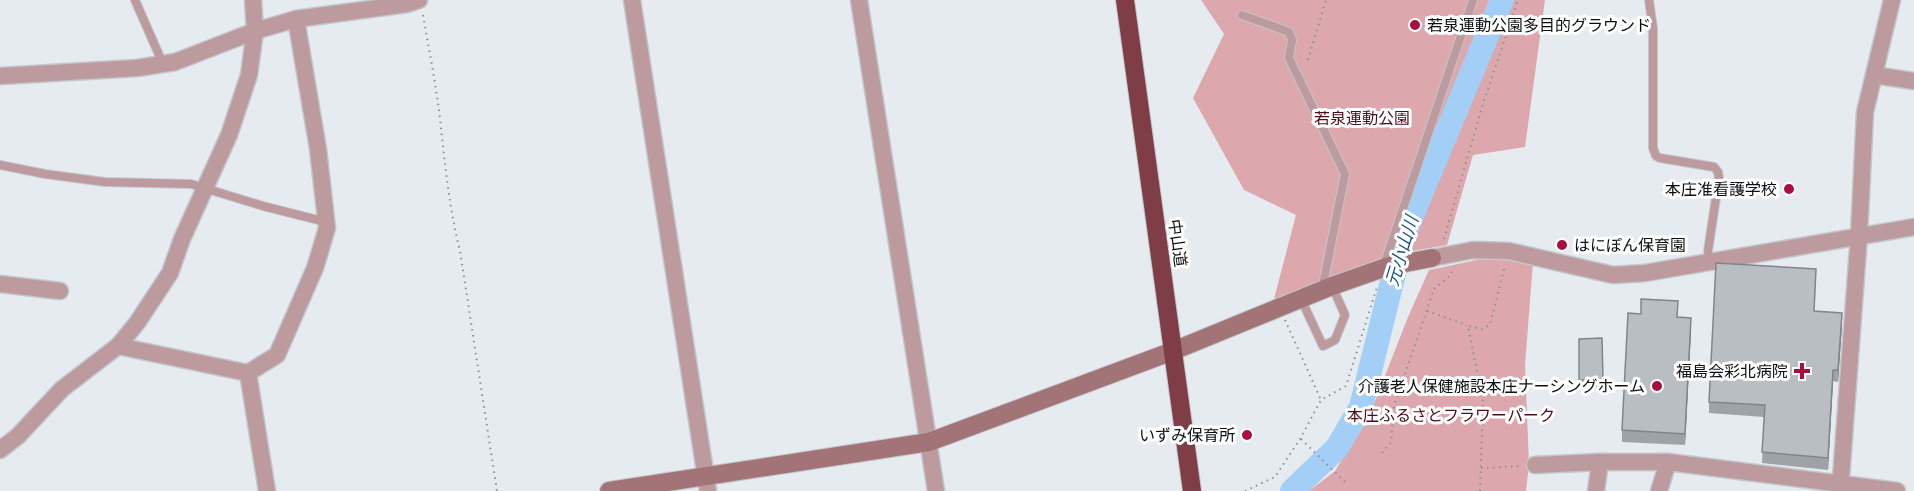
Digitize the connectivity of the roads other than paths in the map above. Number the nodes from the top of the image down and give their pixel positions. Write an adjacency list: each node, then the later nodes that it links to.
1 (135, 0): 13 (lane)
2 (632, 0): 37 (street)
3 (860, 0): 32 (street)
4 (1125, 0): 30 (highway, 中山道)
5 (1473, 0): 24 (lane)
6 (1649, 0): 23 (lane)
7 (1892, 0): 14 (street)
8 (251, 2): 12 (street)
9 (421, 4): 11 (street)
10 (1242, 15): 26 (lane)
11 (296, 19): 12 (street); 19 (street)
12 (255, 31): 13 (street); 18 (street)
13 (163, 64): 15 (street)
14 (1874, 75): 16 (street); 21 (street)
15 (0, 76)
16 (1914, 81)
17 (0, 165): 18 (lane)
18 (205, 188): 19 (lane); 29 (street)
19 (326, 222): 31 (street)
20 (1914, 227): 21 (street)
21 (1859, 235): 23 (street); 38 (street)
22 (1435, 257): 23 (street); 24 (street)
23 (1709, 261)
24 (1386, 267): 26 (street)
25 (0, 284): 27 (street)
26 (1327, 288): 28 (street); 28 (lane)
27 (60, 291)
28 (1301, 298): 30 (street)
29 (118, 346): 31 (street); 33 (street)
30 (1173, 351): 32 (street); 42 (highway, 中山道)
31 (248, 373): 39 (street)
32 (928, 441): 37 (street); 41 (street)
33 (0, 450)
34 (1600, 462): 35 (street); 36 (street); 43 (street)
35 (1668, 462): 38 (street); 44 (street)
36 (1535, 465)
37 (707, 483): 40 (street)
38 (1840, 487): 45 (street)
39 (267, 491)
40 (609, 491)
41 (936, 491)
42 (1192, 491)
43 (1596, 491)
44 (1659, 491)
45 (1897, 491)

